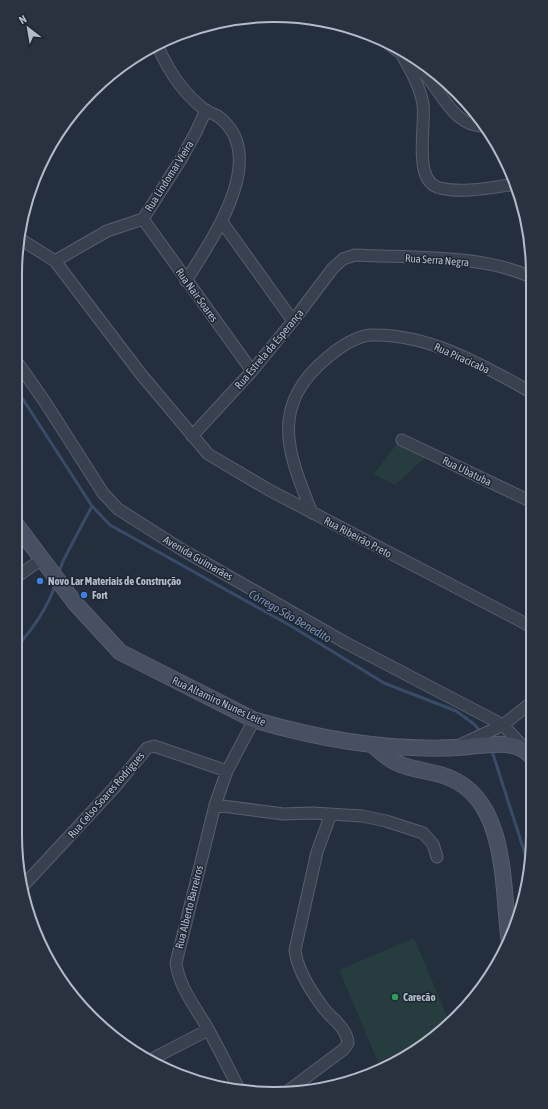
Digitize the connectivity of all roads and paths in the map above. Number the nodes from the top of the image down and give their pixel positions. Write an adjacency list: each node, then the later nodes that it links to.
1 (159, 50): 4 (street)
2 (404, 58): 6 (street)
3 (408, 60): 5 (street)
4 (206, 110): 7 (street, Rua Lindomar Vieira); 8 (street)
5 (477, 125)
6 (510, 185)
7 (142, 219): 11 (street, Rua Lindomar Vieira); 13 (street, Rua Nair Soares)
8 (222, 222): 13 (street); 14 (street)
9 (24, 242): 11 (street, Rua Ribeirão Preto)
10 (342, 259): 12 (street, Rua Serra Negra); 14 (street, Rua Estrela da Esperança)
11 (54, 261): 18 (street, Rua Ribeirão Preto)
12 (526, 275)
13 (186, 281): 16 (street, Rua Nair Soares)
14 (294, 321): 16 (street, Rua Estrela da Esperança)
15 (22, 369): 28 (street, Avenida Guimarães)
16 (252, 370): 18 (street, Rua Estrela da Esperança)
17 (526, 390): 21 (street, Rua Piracicaba)
18 (192, 436): 21 (street, Rua Ribeirão Preto)
19 (402, 440): 20 (street, Rua Ubatuba)
20 (526, 499)
21 (312, 513): 25 (street, Rua Ribeirão Preto)
22 (22, 532): 23 (main road, Rua Altamiro Nunes Leite)
23 (46, 565): 24 (street); 27 (main road, Rua Altamiro Nunes Leite)
24 (22, 575)
25 (526, 624)
26 (526, 706): 28 (street)
27 (254, 720): 30 (main road, Rua Altamiro Nunes Leite); 33 (street, Rua Alberto Barreiros)
28 (500, 726): 29 (street); 31 (street, Avenida Guimarães)
29 (460, 745): 30 (main road, Rua Altamiro Nunes Leite); 32 (main road, Rua Altamiro Nunes Leite)
30 (373, 746): 38 (main road)
31 (526, 751)
32 (526, 754)
33 (227, 771): 34 (street, Rua Alberto Barreiros); 37 (street, Rua Celso Soares Rodrigues)
34 (216, 805): 35 (street); 39 (street, Rua Alberto Barreiros)
35 (331, 814): 36 (street); 42 (street)
36 (437, 857)
37 (27, 882)
38 (508, 929)
39 (208, 1030): 40 (street); 41 (street, Rua Alberto Barreiros)
40 (156, 1057)
41 (236, 1084)
42 (295, 1086)

